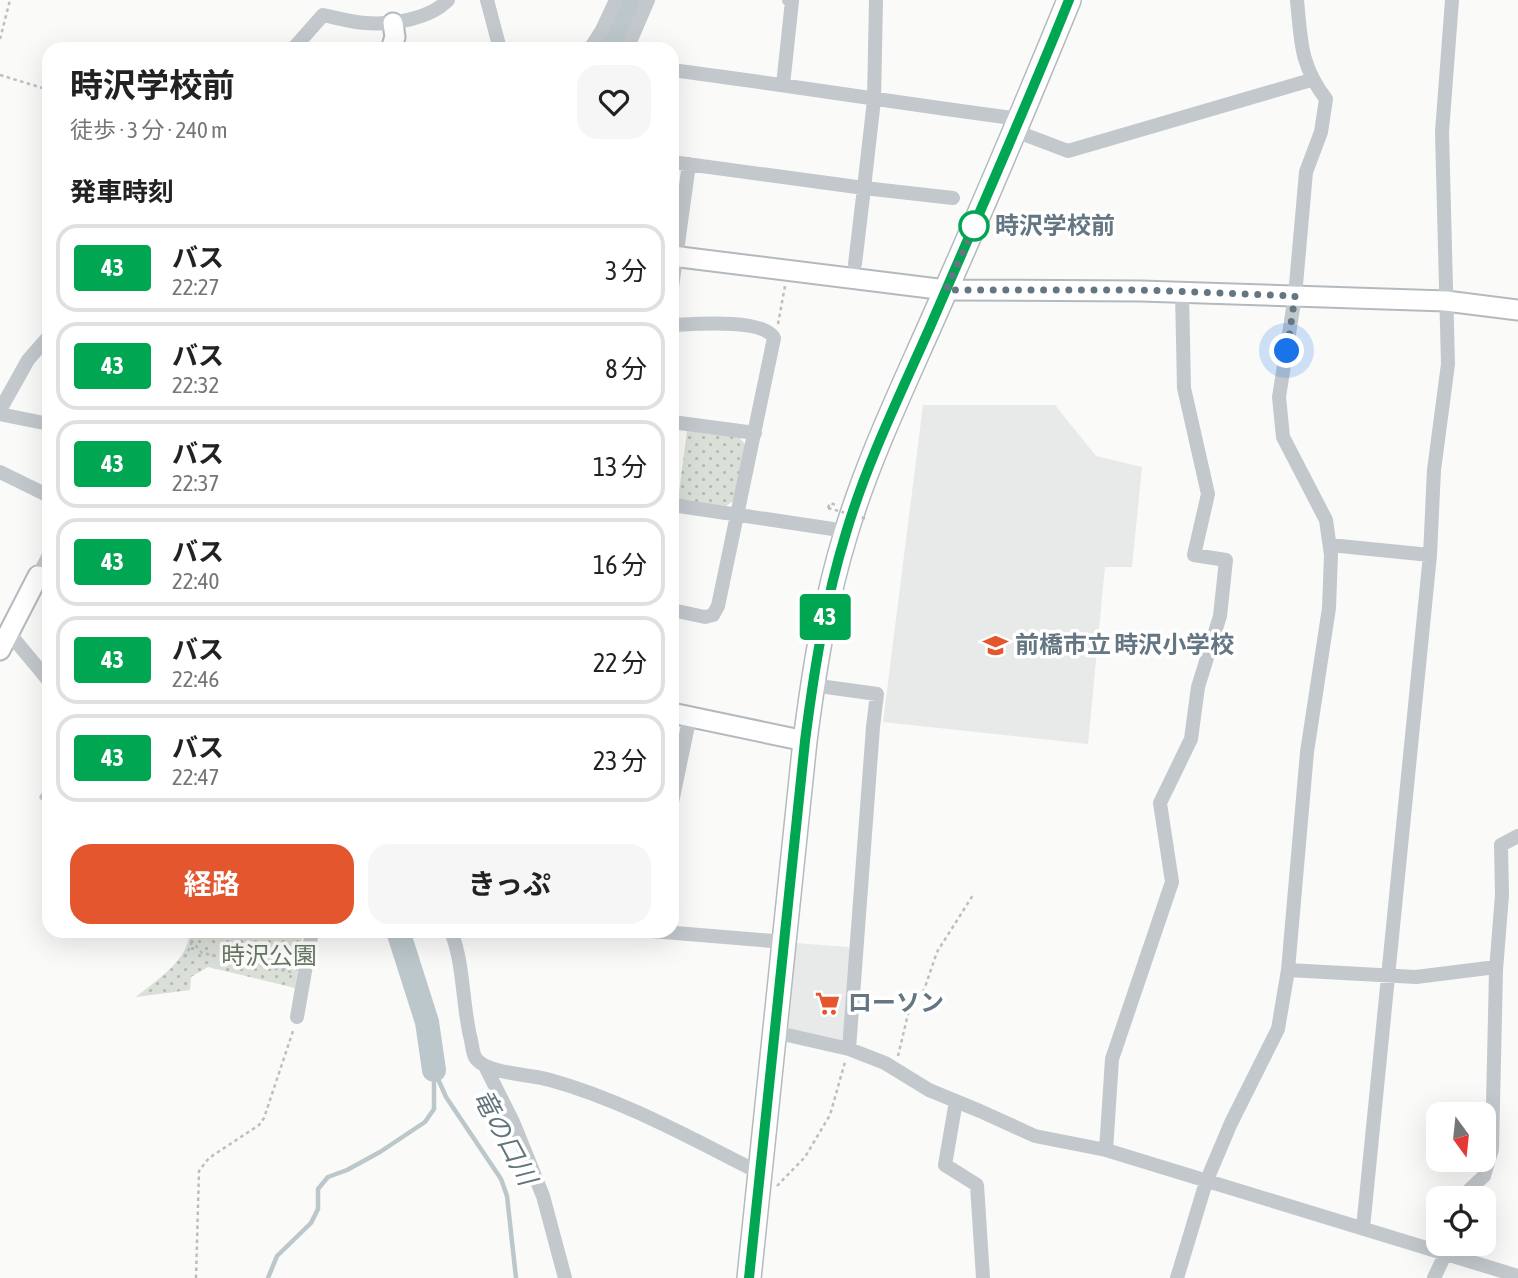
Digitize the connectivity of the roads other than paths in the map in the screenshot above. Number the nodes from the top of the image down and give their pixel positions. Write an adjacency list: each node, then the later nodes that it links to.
1 (448, 0): 10 (street)
2 (486, 0): 13 (street)
3 (616, 0): 14 (street)
4 (648, 0): 15 (street)
5 (789, 0): 18 (street)
6 (876, 0): 19 (street)
7 (1069, 0): 20 (main road)
8 (1297, 0): 17 (street)
9 (1452, 0): 31 (street)
10 (393, 23): 11 (street); 12 (street)
11 (299, 42)
12 (393, 42)
13 (498, 42)
14 (594, 42)
15 (630, 42)
16 (679, 71): 18 (street)
17 (1311, 80): 20 (street); 30 (street)
18 (783, 85): 19 (street)
19 (874, 100): 20 (street); 23 (street)
20 (1018, 125): 28 (main road)
21 (679, 163): 22 (street)
22 (689, 164): 23 (street); 25 (street)
23 (864, 188): 24 (street); 27 (street)
24 (953, 198)
25 (679, 222)
26 (679, 258): 28 (street)
27 (855, 264)
28 (946, 290): 29 (street); 43 (main road)
29 (1182, 292): 30 (street); 67 (street)
30 (1295, 296): 31 (street); 44 (street)
31 (1446, 301): 32 (street); 45 (street)
32 (1518, 310)
33 (679, 324): 38 (street)
34 (42, 344): 35 (street)
35 (0, 412): 36 (street)
36 (42, 422)
37 (679, 423): 38 (street)
38 (755, 433): 42 (street)
39 (0, 472): 40 (street)
40 (42, 493)
41 (679, 506): 42 (street)
42 (738, 514): 43 (street); 47 (street)
43 (846, 531): 50 (main road)
44 (1329, 545): 45 (street); 60 (street)
45 (1430, 555): 61 (street)
46 (42, 580): 48 (street)
47 (679, 611)
48 (4, 641): 49 (street)
49 (42, 675)
50 (812, 685): 53 (main road); 64 (street)
51 (681, 715): 52 (street); 53 (street)
52 (679, 734)
53 (805, 741): 58 (main road)
54 (1518, 836): 59 (street)
55 (679, 933): 58 (street)
56 (311, 938): 62 (street)
57 (454, 938): 65 (street)
58 (785, 942): 63 (main road)
59 (1496, 967): 61 (street); 70 (street)
60 (1288, 970): 61 (street); 69 (street)
61 (1387, 976): 71 (street)
62 (297, 1017)
63 (774, 1032): 64 (street); 68 (main road)
64 (849, 1049): 66 (street)
65 (485, 1068): 68 (street); 76 (street)
66 (956, 1101): 67 (street); 78 (street)
67 (1106, 1150): 69 (street)
68 (760, 1173): 77 (main road)
69 (1206, 1182): 71 (street); 79 (street)
70 (1473, 1186)
71 (1363, 1228): 72 (street)
72 (1426, 1244)
73 (1445, 1256): 80 (street)
74 (1466, 1256): 75 (street)
75 (1518, 1276)
76 (565, 1278)
77 (749, 1278)
78 (983, 1278)
79 (1177, 1278)
80 (1434, 1278)

